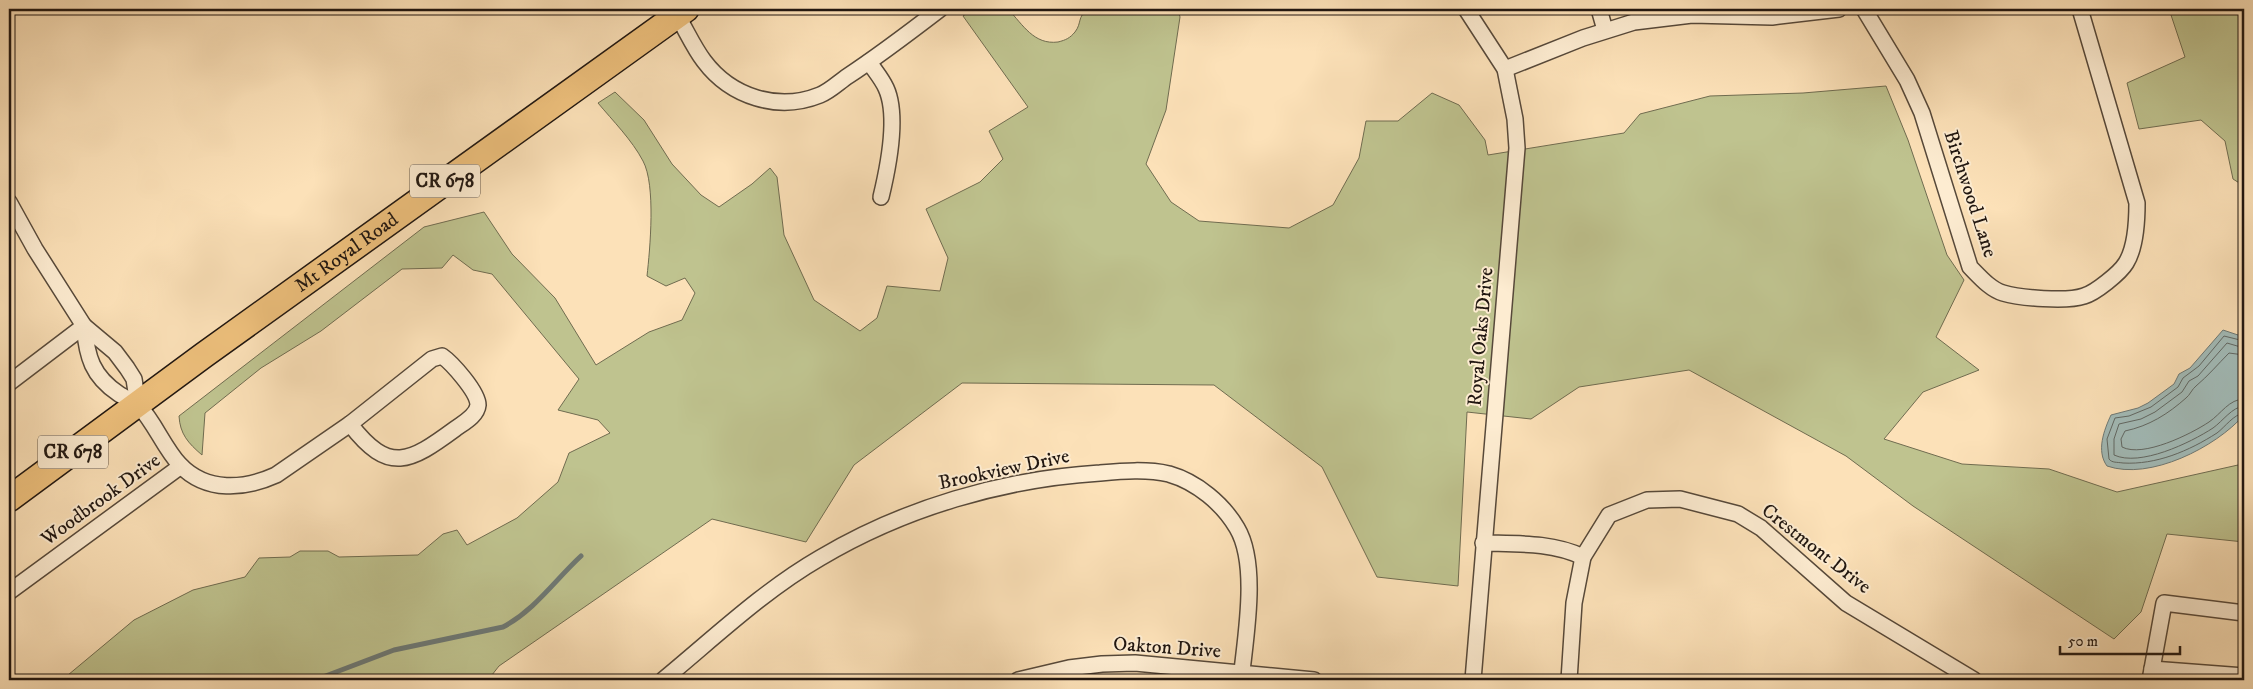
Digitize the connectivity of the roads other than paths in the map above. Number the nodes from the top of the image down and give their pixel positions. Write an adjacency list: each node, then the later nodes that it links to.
1 (940, 9): 9 (street)
2 (1466, 9): 10 (street, Royal Oaks Drive)
3 (1599, 9): 8 (street)
4 (1839, 9): 8 (street)
5 (1864, 9): 6 (street, Birchwood Lane)
6 (2080, 9)
7 (682, 12): 9 (street); 15 (main road, Mt Royal Road / CR 678)
8 (1605, 30): 10 (street)
9 (869, 62): 11 (street)
10 (1505, 69): 19 (street, Royal Oaks Drive)
11 (881, 197)
12 (9, 202): 13 (street)
13 (84, 326): 14 (street); 15 (street); 15 (street)
14 (9, 383)
15 (138, 405): 17 (street, Woodbrook Drive); 18 (main road, Mt Royal Road / CR 678)
16 (350, 424): 16 (street); 17 (street)
17 (180, 466): 21 (street, Woodbrook Drive)
18 (9, 499)
19 (1483, 543): 20 (street); 29 (street, Royal Oaks Drive)
20 (1583, 557): 30 (street, Crestmont Drive); 31 (street, Crestmont Drive)
21 (9, 592)
22 (2244, 613): 23 (street)
23 (2151, 674): 24 (street)
24 (2244, 676)
25 (1241, 677): 26 (street, Brookview Drive); 27 (street, Oakton Drive); 28 (street, Oakton Drive)
26 (664, 680)
27 (1018, 680)
28 (1314, 680)
29 (1473, 680)
30 (1569, 680)
31 (1974, 680)

